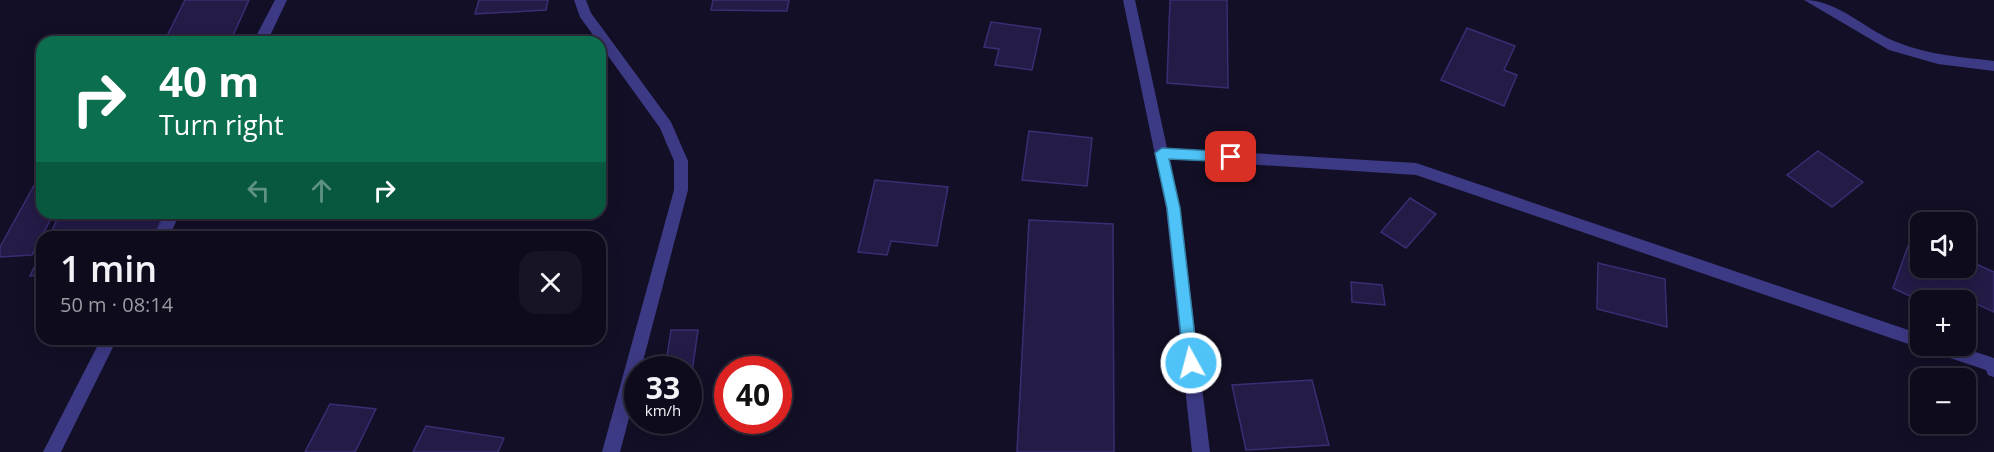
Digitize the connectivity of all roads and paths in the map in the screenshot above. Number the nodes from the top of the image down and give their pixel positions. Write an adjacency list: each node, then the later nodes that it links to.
1 (281, 0): 5 (street)
2 (580, 0): 6 (street)
3 (1129, 0): 9 (street)
4 (1810, 0): 8 (street)
5 (263, 36)
6 (601, 36)
7 (606, 43): 15 (street)
8 (1994, 66)
9 (1162, 153): 10 (street); 16 (street)
10 (1910, 338)
11 (106, 345): 14 (street)
12 (1964, 356): 13 (street)
13 (1993, 366)
14 (52, 452)
15 (611, 452)
16 (1201, 452)

